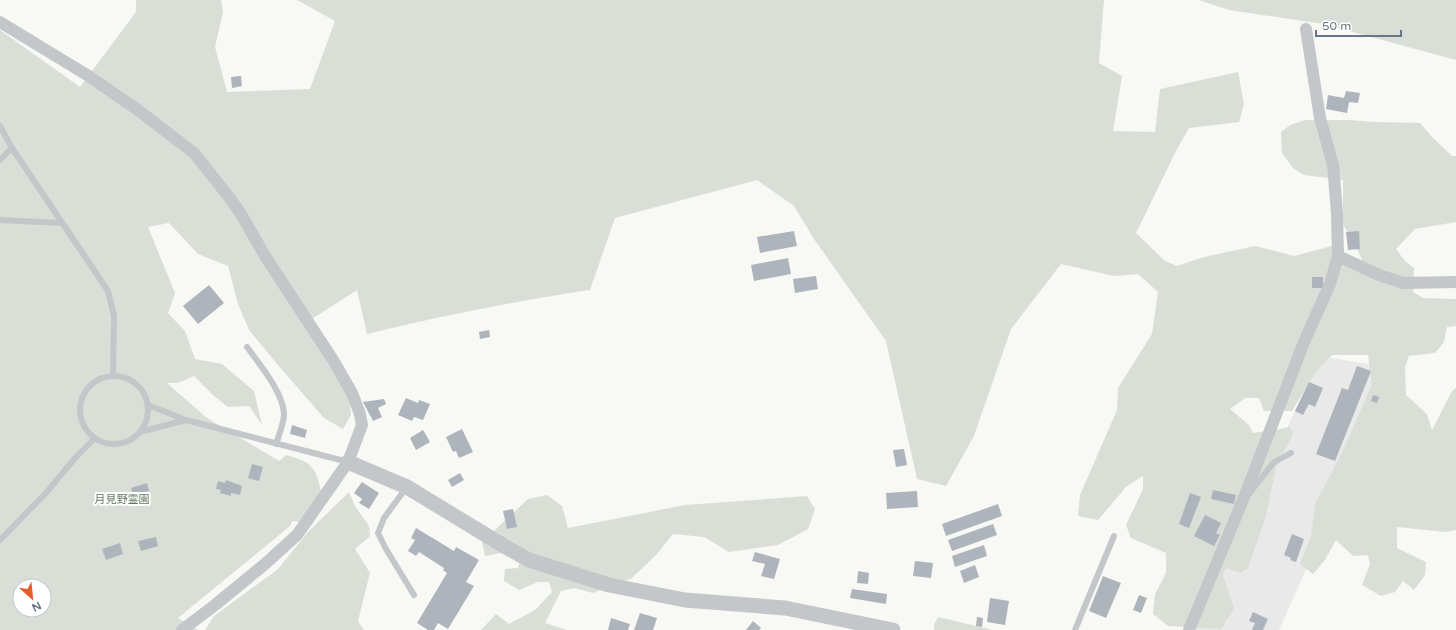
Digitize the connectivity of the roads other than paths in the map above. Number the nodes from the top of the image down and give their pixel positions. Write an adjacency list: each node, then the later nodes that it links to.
1 (0, 22): 18 (street)
2 (1306, 29): 8 (street)
3 (0, 126): 4 (lane)
4 (12, 148): 5 (lane); 7 (lane)
5 (0, 160)
6 (0, 220): 7 (lane)
7 (61, 223): 11 (lane)
8 (1338, 256): 9 (street); 20 (street)
9 (1456, 282)
10 (248, 347): 16 (lane)
11 (113, 376): 12 (lane); 15 (lane)
12 (148, 405): 13 (lane); 14 (lane)
13 (186, 420): 14 (lane); 16 (lane)
14 (140, 432): 15 (lane)
15 (94, 438): 21 (lane)
16 (276, 444): 18 (lane)
17 (1291, 453): 20 (lane)
18 (348, 462): 19 (street); 25 (street)
19 (407, 486): 24 (lane); 26 (street)
20 (1241, 504): 28 (street)
21 (3, 532): 23 (lane)
22 (1114, 536): 27 (lane)
23 (0, 540)
24 (414, 595)
25 (182, 630)
26 (893, 630)
27 (1075, 630)
28 (1189, 630)

